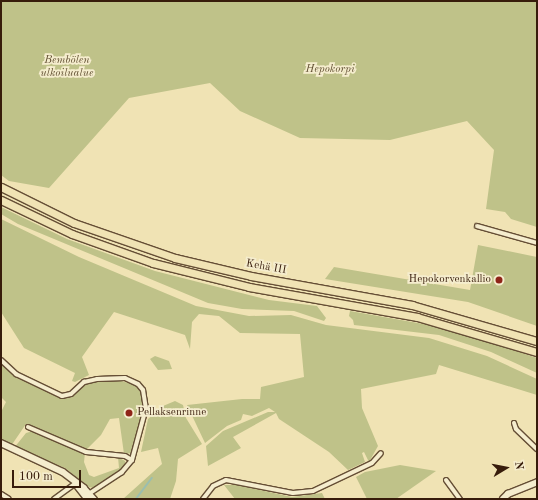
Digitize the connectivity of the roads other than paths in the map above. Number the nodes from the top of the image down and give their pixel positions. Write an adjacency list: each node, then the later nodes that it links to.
1 (1, 187): 5 (highway, Kehä III)
2 (1, 200): 6 (highway, Kehä III)
3 (477, 226): 4 (street)
4 (537, 243)
5 (537, 341)
6 (537, 352)
7 (1, 360): 13 (street)
8 (514, 423): 11 (street)
9 (28, 427): 13 (street)
10 (1, 443): 16 (main road)
11 (537, 449)
12 (381, 452): 22 (street)
13 (132, 460): 18 (street)
14 (446, 480): 23 (street)
15 (537, 482): 24 (main road)
16 (76, 483): 18 (main road); 20 (street)
17 (1, 494): 19 (street)
18 (87, 496): 21 (main road)
19 (9, 499)
20 (54, 499)
21 (94, 499)
22 (203, 499)
23 (460, 499)
24 (503, 499)

